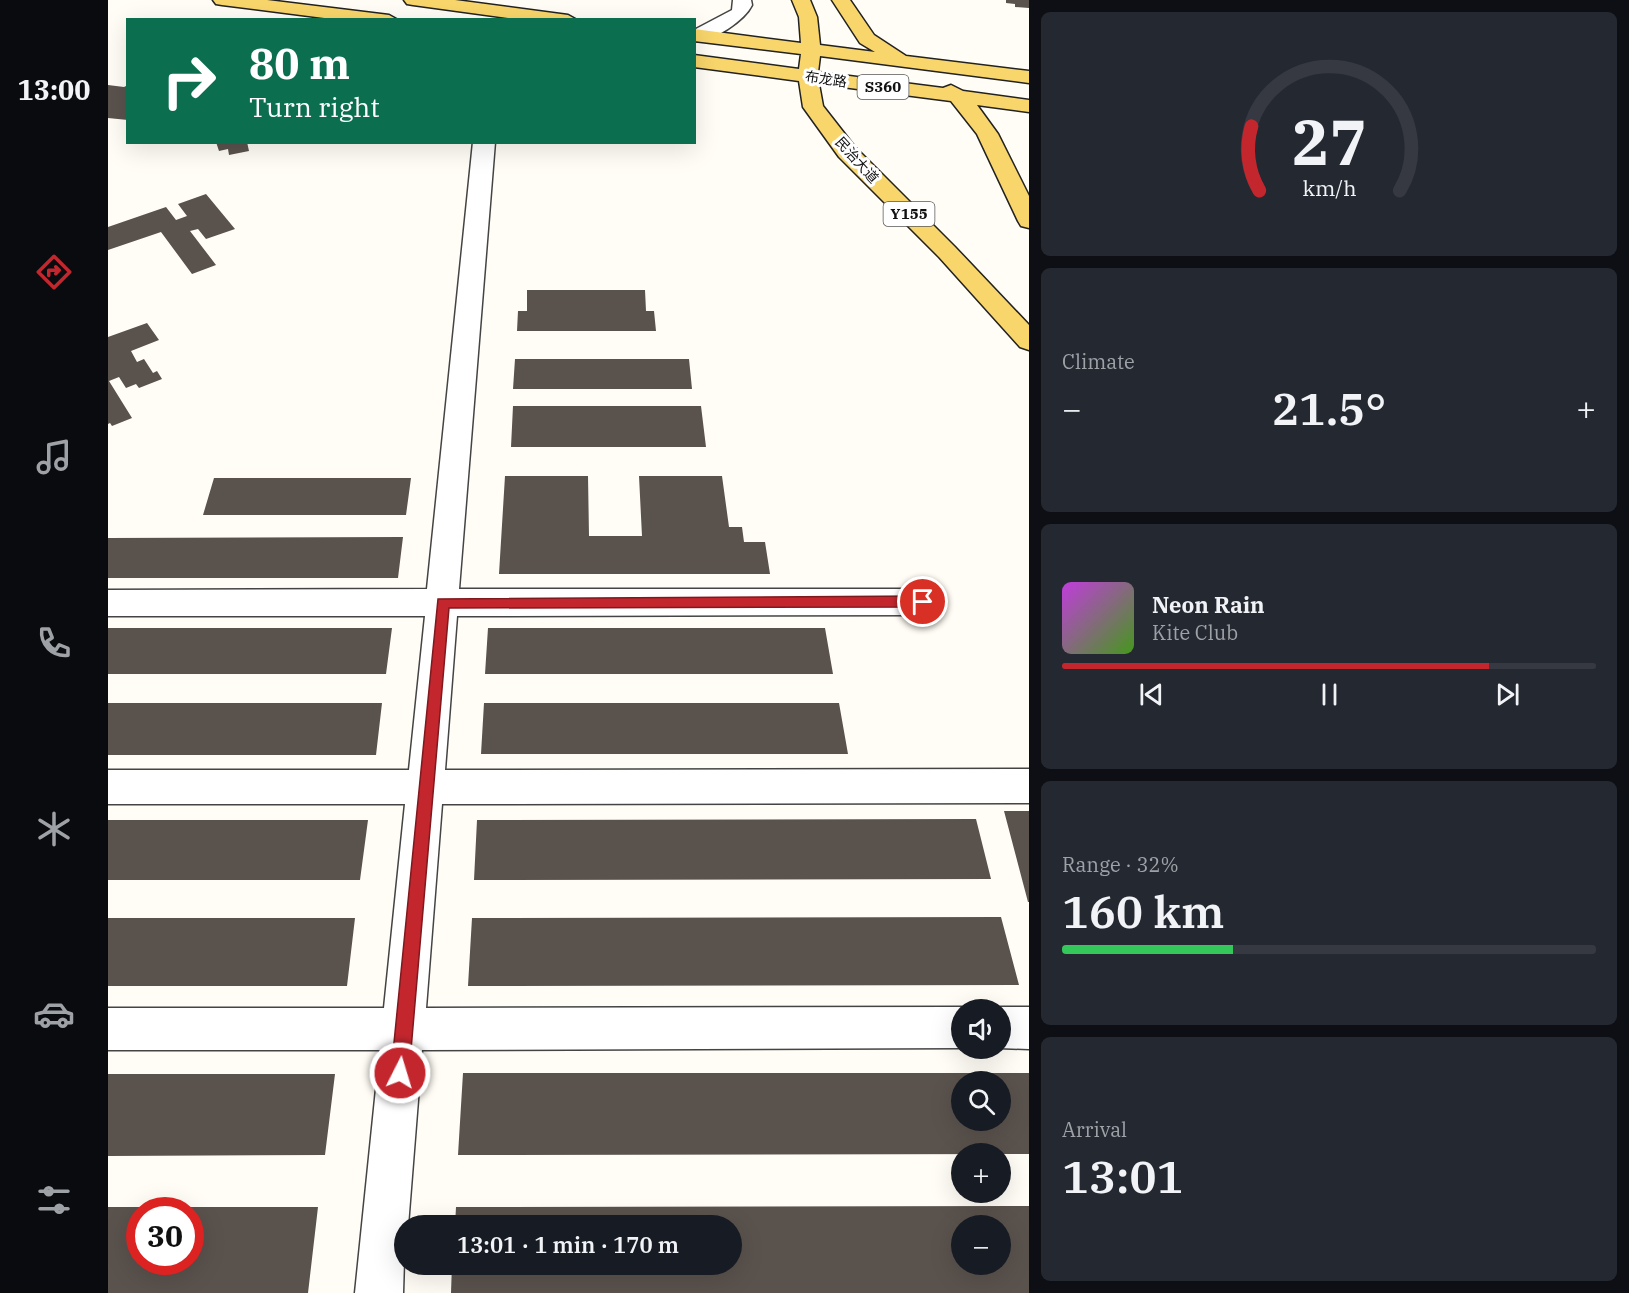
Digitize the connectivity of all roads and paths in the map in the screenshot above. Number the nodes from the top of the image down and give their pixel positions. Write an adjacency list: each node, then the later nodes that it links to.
1 (222, 0): 6 (main road)
2 (413, 0): 7 (main road)
3 (742, 0): 8 (street)
4 (801, 0): 9 (main road, 民治大道 / Y155)
5 (841, 0): 11 (main road)
6 (371, 18)
7 (552, 18)
8 (696, 35): 9 (main road, 布龙路 / S360)
9 (811, 50): 11 (main road, 布龙路 / S360); 12 (main road, 民治大道 / Y155)
10 (696, 61): 12 (main road, 布龙路 / S360)
11 (905, 62): 13 (main road, 布龙路 / S360); 14 (main road)
12 (808, 76): 14 (main road, 布龙路 / S360); 18 (main road, 民治大道 / Y155)
13 (1029, 77)
14 (959, 97): 15 (main road, 布龙路 / S360); 17 (main road)
15 (1029, 106)
16 (484, 144): 21 (street)
17 (1029, 221)
18 (1029, 341)
19 (923, 602): 21 (street)
20 (108, 603): 21 (street)
21 (442, 603): 22 (street)
22 (425, 786): 23 (street); 24 (street); 29 (street)
23 (1029, 786)
24 (108, 787)
25 (951, 1028): 29 (street)
26 (1011, 1028): 27 (street)
27 (1029, 1028)
28 (108, 1029): 29 (street)
29 (404, 1029): 30 (street)
30 (379, 1293)

